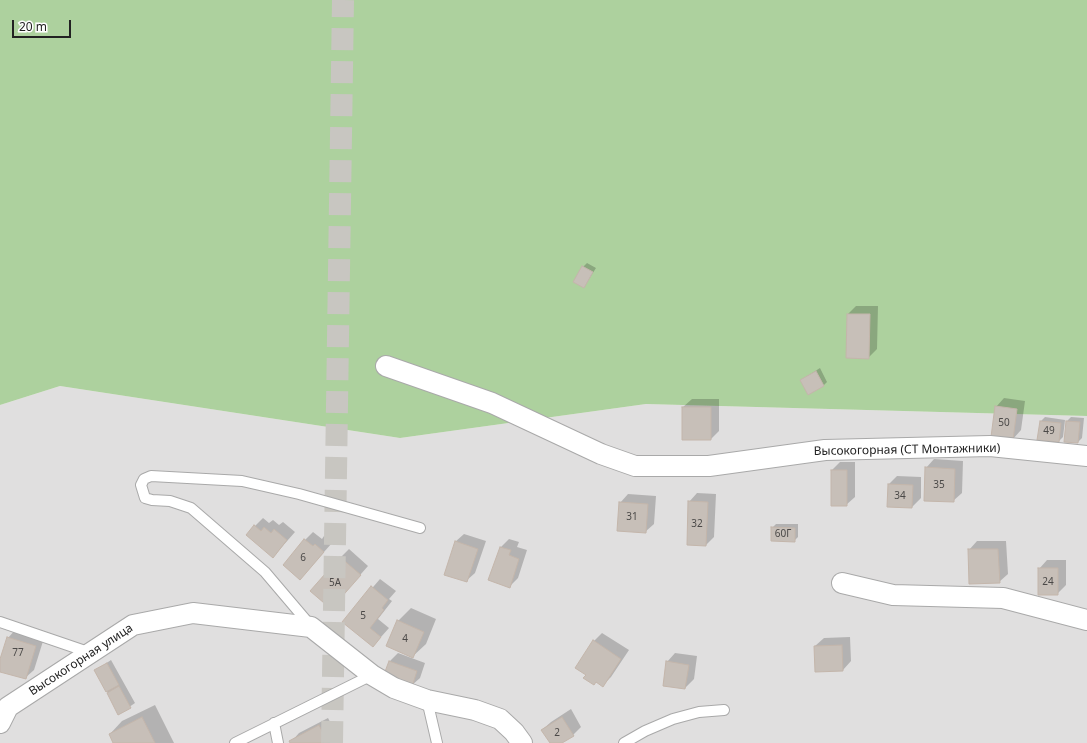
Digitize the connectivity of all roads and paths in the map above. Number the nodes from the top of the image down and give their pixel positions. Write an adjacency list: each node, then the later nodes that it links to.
1 (386, 366): 2 (street, Высокогорная (СТ Монтажники))
2 (1087, 456)
3 (420, 528): 7 (lane)
4 (842, 583): 5 (street)
5 (1087, 620)
6 (0, 622): 8 (lane)
7 (311, 627): 8 (street, Высокогорная улица); 9 (street)
8 (91, 653): 12 (street, Высокогорная улица)
9 (372, 675): 10 (street); 13 (lane)
10 (428, 700): 16 (lane); 17 (street)
11 (724, 710): 18 (lane)
12 (0, 723)
13 (274, 723): 14 (lane); 15 (lane)
14 (235, 743)
15 (278, 743)
16 (437, 743)
17 (522, 743)
18 (624, 743)

